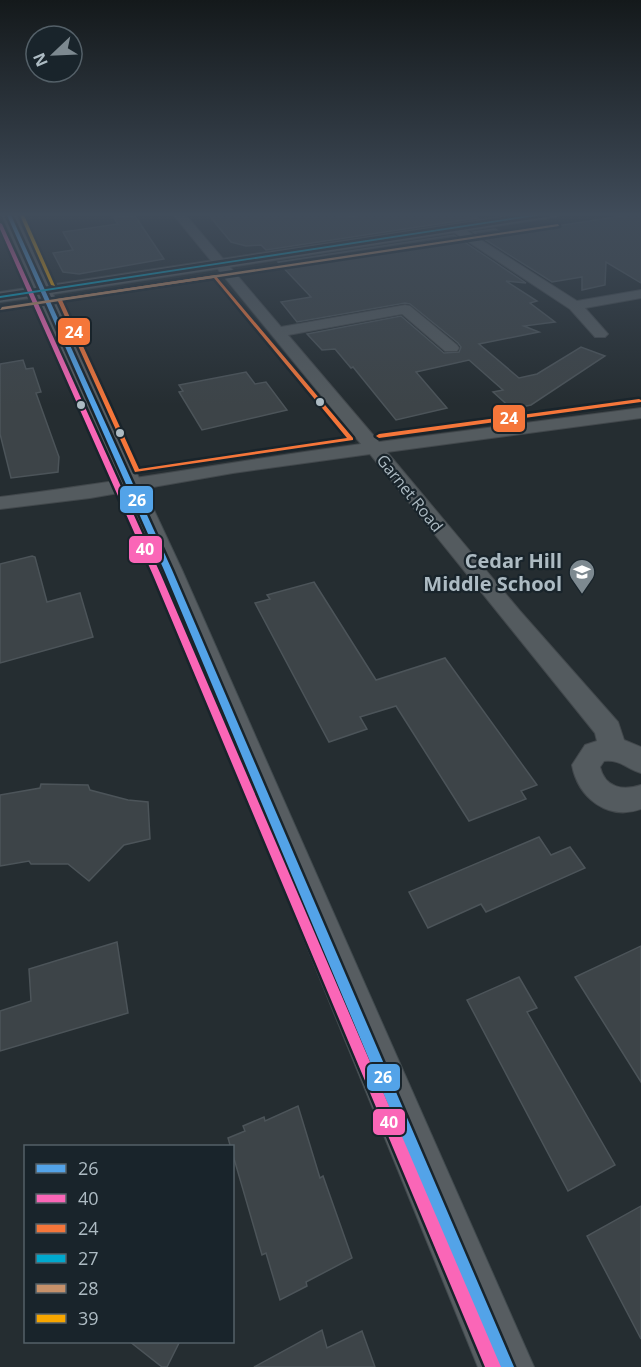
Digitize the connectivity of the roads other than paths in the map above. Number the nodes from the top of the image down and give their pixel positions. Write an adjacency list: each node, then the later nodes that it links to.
1 (36, 277): 5 (main road)
2 (129, 277): 5 (main road)
3 (232, 277): 9 (street, Garnet Road)
4 (530, 277): 8 (street)
5 (42, 290): 7 (main road); 14 (main road)
6 (641, 294): 8 (street)
7 (0, 297)
8 (575, 306): 10 (street)
9 (278, 332): 11 (street); 13 (street, Garnet Road)
10 (600, 334)
11 (451, 348)
12 (641, 413): 13 (street)
13 (375, 449): 14 (street); 16 (street, Garnet Road)
14 (130, 484): 15 (street); 19 (main road)
15 (0, 503)
16 (612, 749): 17 (street); 18 (street)
17 (641, 762)
18 (641, 797)
19 (506, 1367)

